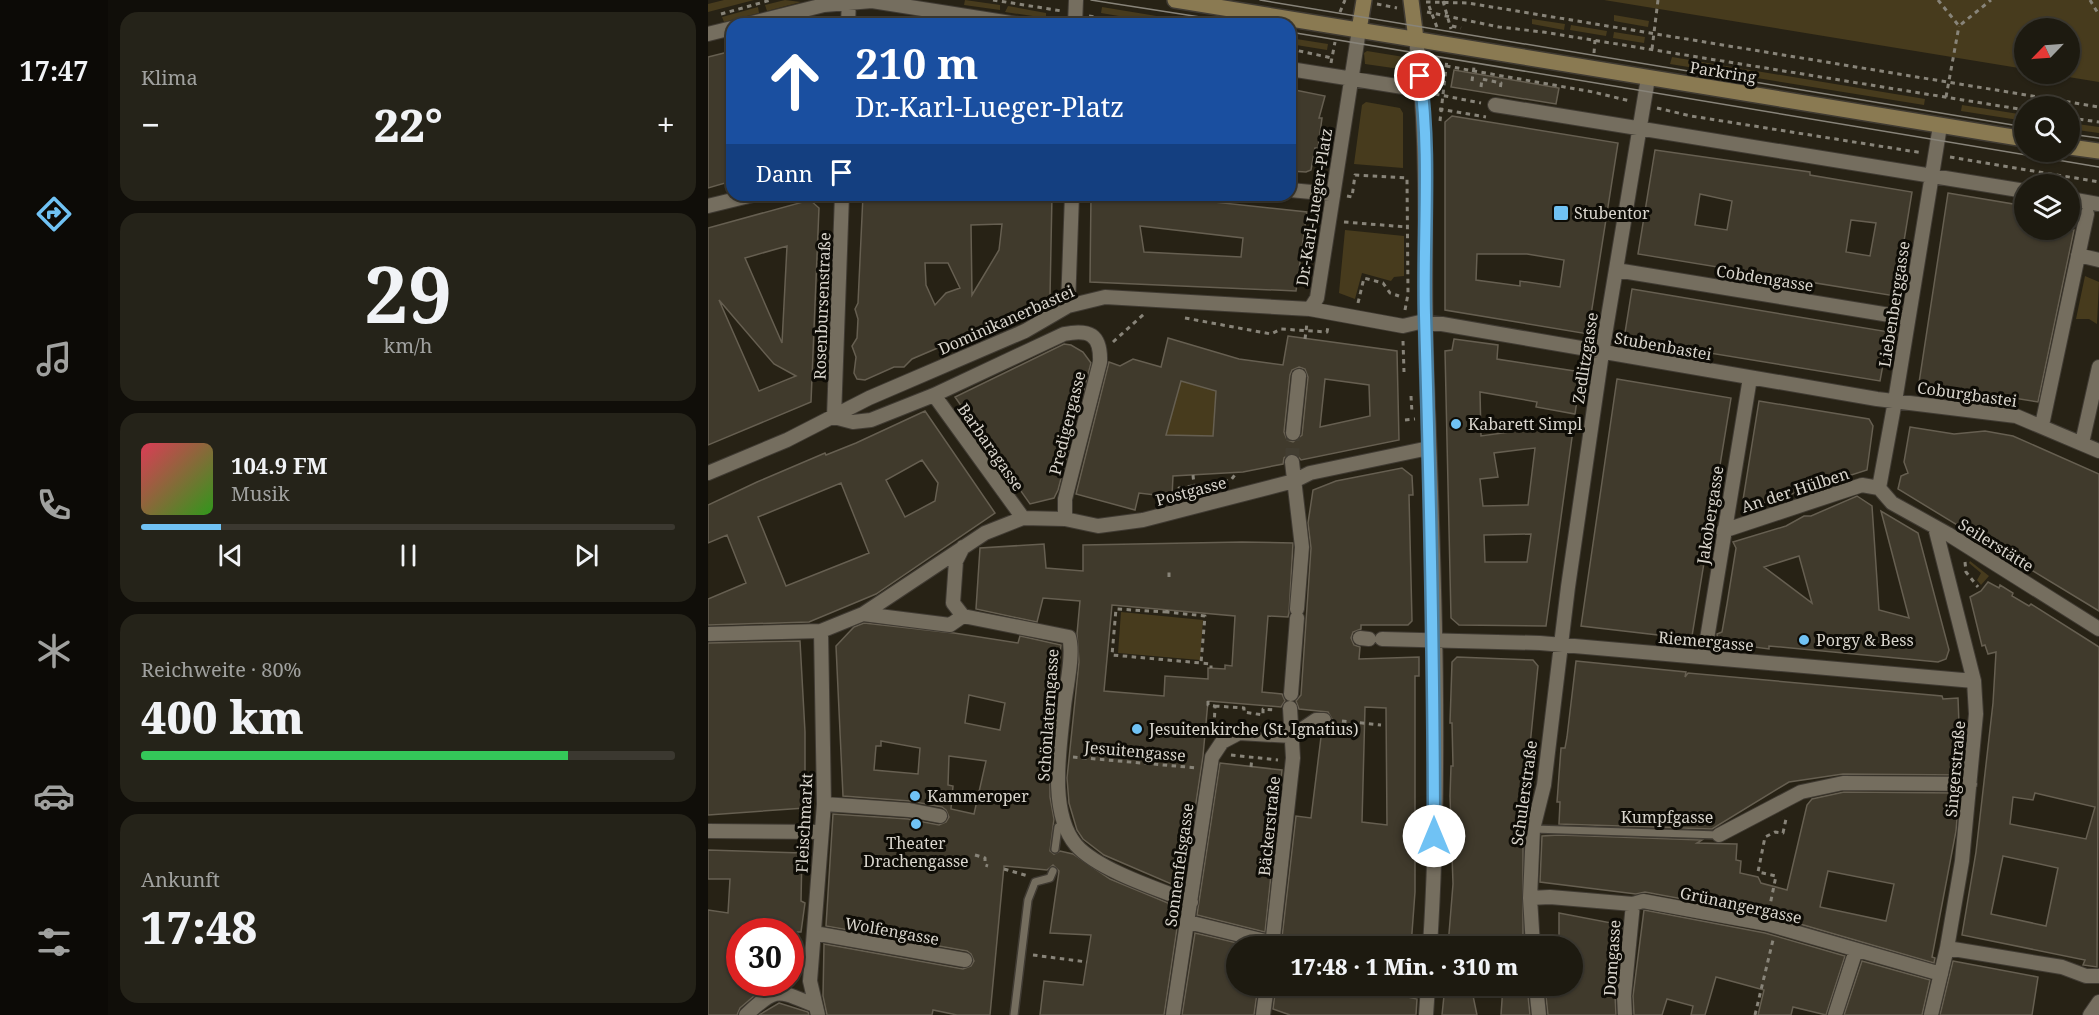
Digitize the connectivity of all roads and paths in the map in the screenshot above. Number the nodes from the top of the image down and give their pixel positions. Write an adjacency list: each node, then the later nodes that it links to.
1 (771, 0): 12 (path)
2 (1076, 0): 18 (street)
3 (1175, 0): 19 (main road, Parkring)
4 (1364, 0): 26 (main road)
5 (1411, 0): 29 (main road)
6 (1658, 0): 27 (path)
7 (1938, 0): 23 (path)
8 (1991, 0): 23 (path)
9 (2090, 0): 13 (path)
10 (849, 1): 15 (street); 16 (street); 17 (street)
11 (1443, 1): 14 (path); 21 (path); 27 (path)
12 (719, 14)
13 (2099, 15)
14 (1449, 17): 22 (path); 30 (path)
15 (774, 18)
16 (848, 18)
17 (980, 18)
18 (1075, 18)
19 (1285, 18)
20 (1296, 20): 26 (main road, Parkring)
21 (1438, 24)
22 (1452, 26): 24 (path); 31 (path)
23 (1959, 26): 45 (path)
24 (1461, 28)
25 (726, 30): 28 (street)
26 (1359, 30): 29 (main road, Parkring); 42 (street, Dr.-Karl-Lueger-Platz)
27 (1654, 33): 32 (path); 45 (path)
28 (708, 34)
29 (1416, 39): 31 (main road, Parkring); 48 (street)
30 (1595, 40): 32 (path); 34 (path)
31 (1449, 44): 37 (path); 41 (main road, Parkring)
32 (1652, 49): 51 (path)
33 (1296, 50): 35 (path)
34 (1594, 53)
35 (1332, 58)
36 (1438, 66): 50 (path)
37 (1446, 66): 38 (path); 50 (path)
38 (1474, 69): 40 (path); 43 (path)
39 (1296, 70): 42 (street)
40 (1491, 72): 44 (path); 52 (path)
41 (1648, 78): 52 (street, Zedlitzgasse); 59 (main road, Parkring)
42 (1351, 80): 48 (street); 73 (street, Dr.-Karl-Lueger-Platz)
43 (1472, 81)
44 (1490, 81): 46 (path); 47 (path); 49 (path)
45 (1948, 82): 51 (path); 53 (path)
46 (1481, 87)
47 (1491, 88)
48 (1422, 90): 93 (street)
49 (1500, 90)
50 (1442, 96): 55 (path); 56 (path)
51 (1946, 97): 54 (path)
52 (1644, 105): 61 (street, Zedlitzgasse); 64 (path)
53 (2099, 107)
54 (2014, 108)
55 (1440, 109): 56 (path); 60 (path)
56 (1494, 112): 61 (street)
57 (2080, 120): 58 (path)
58 (2099, 123)
59 (1940, 126): 62 (main road, Parkring); 67 (street, Liebenberggasse)
60 (1440, 127)
61 (1641, 128): 67 (street); 85 (street, Zedlitzgasse)
62 (2014, 138)
63 (2080, 149): 65 (main road)
64 (1920, 152)
65 (2099, 152)
66 (1952, 158): 70 (path)
67 (1932, 175): 71 (street); 92 (street, Liebenberggasse)
68 (1407, 178): 69 (path); 73 (path); 82 (path)
69 (1412, 178)
70 (2099, 182)
71 (2014, 189)
72 (1296, 191): 73 (street)
73 (1338, 195): 89 (street, Dr.-Karl-Lueger-Platz)
74 (728, 201): 79 (street)
75 (842, 201): 106 (street, Rosenbursenstraße)
76 (1072, 201): 88 (street)
77 (2080, 201): 78 (street)
78 (2099, 204)
79 (708, 206)
80 (2087, 214): 83 (street)
81 (1344, 222): 82 (path)
82 (1407, 227): 94 (path)
83 (2078, 255): 84 (street); 107 (street)
84 (2099, 260)
85 (1616, 270): 92 (street, Cobdengasse); 99 (street, Zedlitzgasse)
86 (1399, 296): 87 (path)
87 (1359, 300)
88 (1068, 306): 89 (street, Dominikanerbastei); 106 (street, Dominikanerbastei)
89 (1310, 309): 94 (street, Dr.-Karl-Lueger-Platz)
90 (1154, 313): 98 (path)
91 (1174, 316): 95 (path)
92 (1908, 318): 105 (street, Liebenberggasse)
93 (1425, 322): 94 (street, Dr.-Karl-Lueger-Platz); 99 (street, Stubenbastei); 110 (street)
94 (1403, 326): 101 (path)
95 (1306, 331): 96 (path); 97 (path)
96 (1320, 332)
97 (1305, 339)
98 (1098, 342): 104 (street); 121 (street, Predigergasse)
99 (1602, 353): 103 (street, Stubenbastei); 136 (street, Zedlitzgasse)
100 (2099, 367): 109 (street)
101 (1404, 372)
102 (1299, 375): 108 (street)
103 (1750, 378): 105 (street, Stubenbastei); 123 (street, Jakobergasse)
104 (934, 395): 106 (street); 120 (street, Barbaragasse)
105 (1895, 401): 107 (street, Coburgbastei); 118 (street, Liebenberggasse)
106 (834, 417): 114 (street, Dominikanerbastei)
107 (2042, 425): 109 (street, Coburgbastei)
108 (1293, 433)
109 (2082, 443): 111 (street, Coburgbastei)
110 (1429, 448): 116 (street, Postgasse); 135 (street)
111 (2099, 452)
112 (1292, 462): 116 (street, Bäckerstraße)
113 (1237, 472): 117 (path)
114 (708, 473)
115 (1193, 475): 117 (path)
116 (1294, 481): 119 (street, Postgasse); 147 (street, Bäckerstraße)
117 (1194, 484): 119 (path)
118 (1878, 488): 122 (street, Seilerstätte); 123 (street, An der Hülben)
119 (1184, 510): 121 (street, Postgasse)
120 (1023, 518): 121 (street, Postgasse); 124 (street, Postgasse)
121 (1065, 519)
122 (1935, 527): 131 (street, Seilerstätte); 140 (street, Singerstraße)
123 (1723, 531): 137 (street, Jakobergasse)
124 (963, 547): 129 (street, Postgasse); 130 (street)
125 (1967, 559): 128 (path)
126 (1169, 571): 127 (path)
127 (1169, 577)
128 (1978, 587)
129 (863, 614): 130 (street, Postgasse); 132 (street, Postgasse)
130 (963, 616): 149 (street, Schönlaterngasse)
131 (2099, 629)
132 (821, 631): 133 (street, Postgasse); 155 (street, Fleischmarkt)
133 (708, 634)
134 (1370, 639): 135 (street, Riemergasse)
135 (1434, 640): 136 (street, Riemergasse); 177 (street)
136 (1559, 645): 137 (street, Riemergasse); 159 (street, Schulerstraße)
137 (1704, 657): 140 (street, Riemergasse)
138 (1201, 663): 138 (path); 139 (path)
139 (1211, 668)
140 (1974, 681): 154 (street, Singerstraße)
141 (1208, 701): 142 (path)
142 (1215, 706): 143 (path); 148 (path)
143 (1275, 710)
144 (1324, 720): 147 (street)
145 (1342, 721): 146 (path)
146 (1381, 725)
147 (1292, 736): 148 (street); 151 (street, Bäckerstraße)
148 (1218, 748): 150 (path); 153 (street, Sonnenfelsgasse)
149 (1059, 756): 153 (path, Jesuitengasse); 158 (street, Schönlaterngasse)
150 (1252, 757): 151 (path); 152 (path)
151 (1292, 761): 176 (street, Bäckerstraße)
152 (1251, 766)
153 (1208, 770): 170 (street, Sonnenfelsgasse)
154 (1971, 784): 162 (street, Kumpfgasse); 180 (street, Singerstraße)
155 (824, 804): 157 (street); 161 (street, Fleischmarkt)
156 (1779, 814): 172 (path)
157 (940, 816)
158 (1065, 824): 163 (lane); 170 (street, Schönlaterngasse)
159 (1533, 829): 162 (lane, Kumpfgasse); 169 (street, Schulerstraße)
160 (708, 831): 161 (street)
161 (820, 832): 174 (street, Fleischmarkt)
162 (1719, 835)
163 (1055, 849)
164 (975, 855): 165 (path)
165 (988, 866)
166 (1004, 869): 168 (path)
167 (1053, 871): 168 (lane)
168 (1035, 882): 182 (lane)
169 (1530, 898): 171 (street, Grünangergasse); 178 (street, Schulerstraße)
170 (1191, 902): 173 (street, Sonnenfelsgasse)
171 (1633, 904): 181 (street, Grünangergasse); 198 (street, Domgasse)
172 (1769, 912)
173 (1188, 922): 175 (street); 195 (street, Sonnenfelsgasse)
174 (814, 933): 183 (street, Wolfengasse); 191 (street, Fleischmarkt)
175 (1240, 936)
176 (1274, 936)
177 (1431, 936)
178 (1532, 936)
179 (1772, 944): 199 (path)
180 (1947, 948): 185 (street, Singerstraße); 186 (street)
181 (1856, 950): 185 (street, Grünangergasse); 200 (street)
182 (1022, 954): 184 (path); 194 (lane)
183 (965, 960)
184 (1087, 962)
185 (1941, 974): 201 (street, Singerstraße)
186 (2099, 976)
187 (1267, 996): 192 (street)
188 (1427, 996): 196 (street)
189 (1537, 996): 197 (street)
190 (2099, 1002): 202 (street)
191 (816, 1010): 193 (street)
192 (1267, 1014)
193 (746, 1015)
194 (1014, 1015)
195 (1173, 1015)
196 (1426, 1015)
197 (1539, 1015)
198 (1625, 1015)
199 (1755, 1015)
200 (1835, 1015)
201 (1930, 1015)
202 (2090, 1015)

